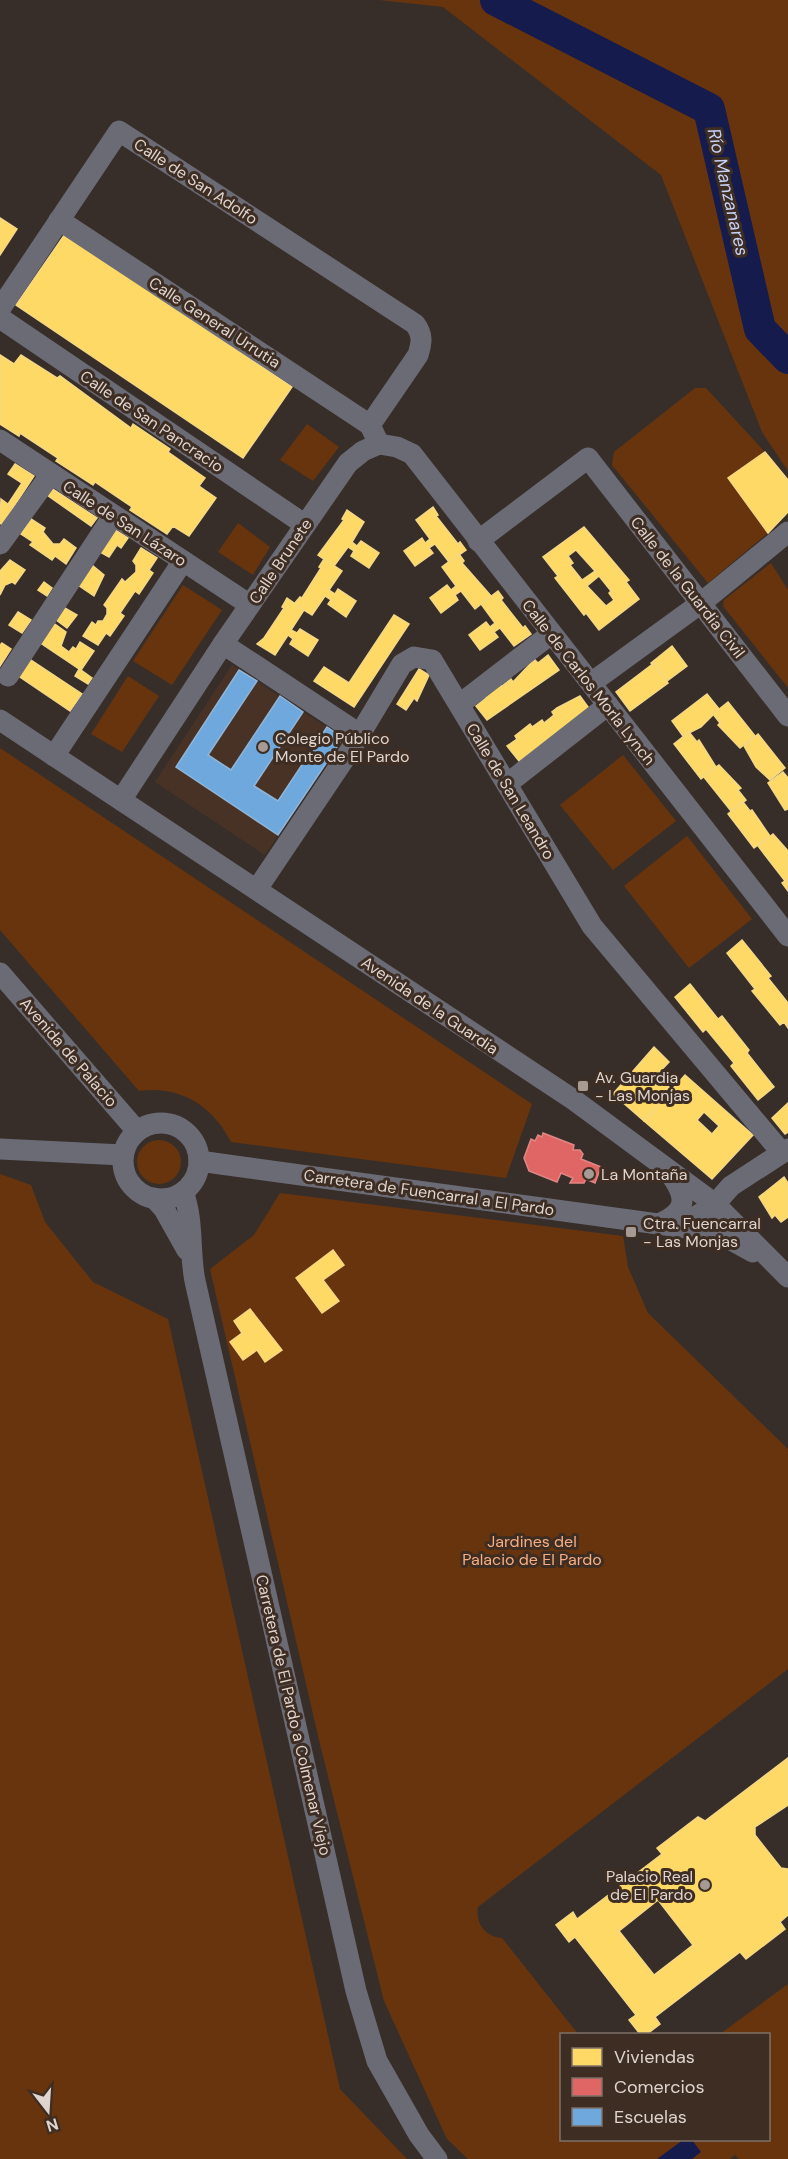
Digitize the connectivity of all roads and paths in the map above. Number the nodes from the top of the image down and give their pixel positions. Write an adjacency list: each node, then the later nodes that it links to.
1 (59, 220): 2 (street, Calle de San Adolfo); 4 (street, Calle General Urrutia); 4 (street, Calle de San Adolfo)
2 (0, 309)
3 (0, 318): 9 (street, Calle de San Pancracio)
4 (370, 425): 6 (street)
5 (0, 440): 7 (street, Calle de San Lázaro)
6 (379, 444): 9 (street, Calle Brunete); 11 (street, Calle de Carlos Morla Lynch)
7 (51, 474): 8 (street, Calle de San Lázaro); 12 (street)
8 (113, 516): 13 (street, Calle de San Lázaro); 18 (street)
9 (304, 524): 15 (street, Calle Brunete)
10 (788, 532): 14 (street)
11 (478, 541): 14 (street, Calle de la Guardia Civil); 16 (street, Calle de Carlos Morla Lynch)
12 (0, 544)
13 (183, 561): 15 (street, Calle de San Lázaro); 25 (street)
14 (700, 603): 19 (street); 22 (street, Calle de la Guardia Civil)
15 (250, 605): 17 (street, Calle Brunete)
16 (551, 634): 19 (street, Calle de Carlos Morla Lynch); 20 (street)
17 (223, 644): 24 (street); 27 (street, Calle Brunete)
18 (8, 676)
19 (591, 683): 21 (street, Calle de Carlos Morla Lynch)
20 (460, 704): 24 (street, Calle de San Leandro); 26 (street, Calle de San Leandro)
21 (608, 705): 26 (street); 29 (street, Calle de Carlos Morla Lynch)
22 (788, 716)
23 (0, 720): 25 (street, Avenida de la Guardia)
24 (361, 735): 28 (street, Calle de San Leandro)
25 (54, 756): 27 (street, Avenida de la Guardia)
26 (507, 784): 32 (street, Calle de San Leandro)
27 (121, 800): 28 (street, Avenida de la Guardia)
28 (257, 890): 37 (street, Avenida de la Guardia)
29 (788, 936)
30 (0, 973): 31 (street, Avenida de Palacio)
31 (137, 1131): 35 (street); 36 (street)
32 (768, 1136): 34 (street, Calle de San Leandro); 38 (street)
33 (0, 1149): 35 (street)
34 (785, 1151): 38 (street)
35 (123, 1155): 40 (street)
36 (199, 1161): 39 (street); 42 (street, Carretera de Fuencarral a El Pardo)
37 (662, 1162): 41 (street, Avenida de la Guardia); 42 (street)
38 (731, 1186): 41 (street)
39 (183, 1192): 40 (street); 44 (street)
40 (154, 1198): 44 (street)
41 (715, 1203): 42 (street); 43 (street); 45 (street, Avenida de la Guardia)
42 (670, 1225): 43 (street, Carretera de Fuencarral a El Pardo)
43 (726, 1237): 45 (street, Carretera de Fuencarral a El Pardo)
44 (190, 1256): 47 (street, Carretera de El Pardo a Colmenar Viejo)
45 (771, 1262): 46 (street, Avenida de la Guardia)
46 (788, 1277)
47 (437, 2159)

